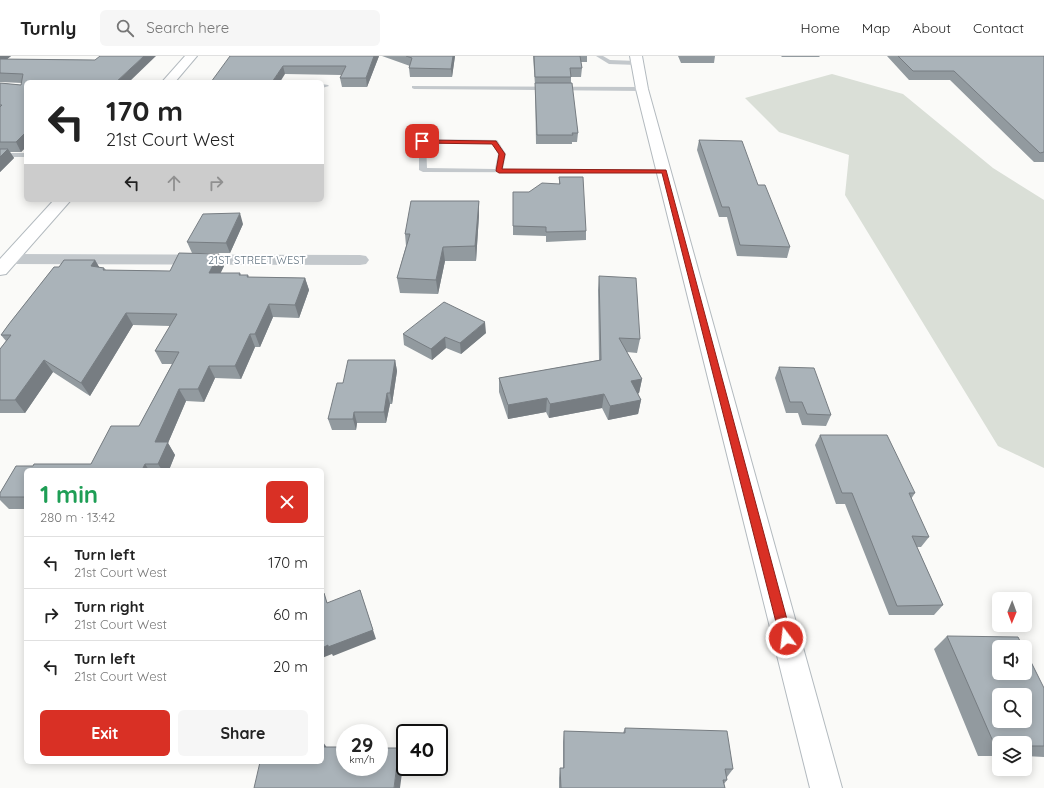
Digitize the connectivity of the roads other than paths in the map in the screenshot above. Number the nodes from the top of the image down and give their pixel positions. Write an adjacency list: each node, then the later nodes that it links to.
1 (191, 56): 4 (street)
2 (599, 56): 3 (lane)
3 (636, 60): 6 (street)
4 (170, 80)
5 (414, 88): 6 (lane)
6 (642, 89): 10 (street)
7 (0, 155): 8 (lane)
8 (24, 155)
9 (499, 171): 9 (lane); 10 (lane)
10 (664, 171): 14 (street)
11 (61, 202): 13 (street)
12 (360, 260): 13 (street, 21ST STREET WEST)
13 (5, 265)
14 (826, 788)

